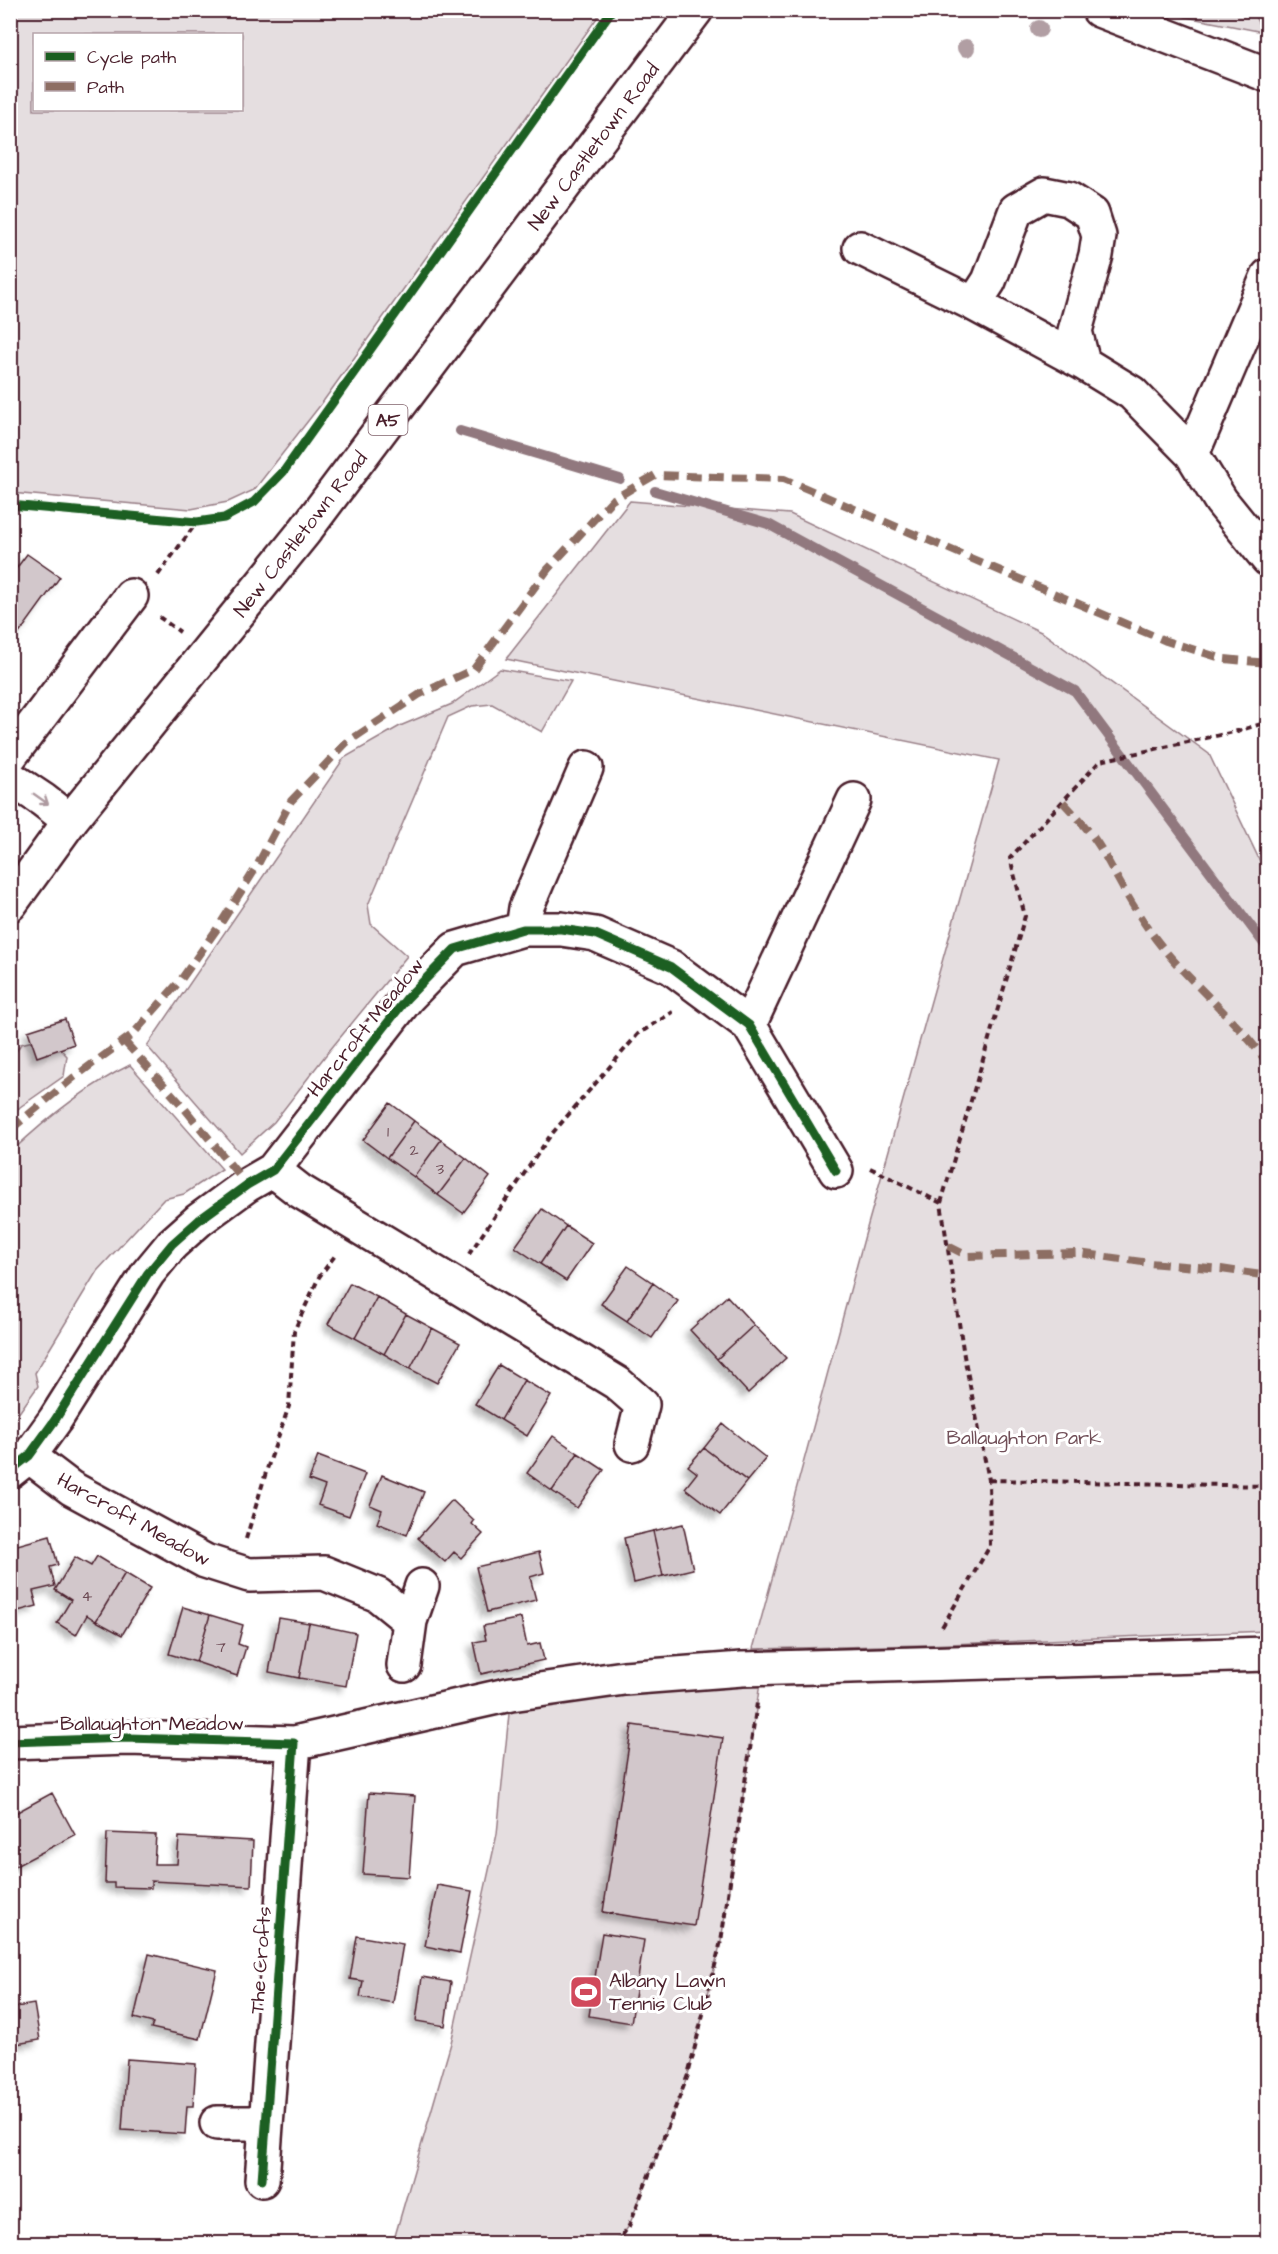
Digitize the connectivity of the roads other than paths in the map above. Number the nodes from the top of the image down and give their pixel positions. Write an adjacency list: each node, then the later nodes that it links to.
1 (696, 10): 15 (main road, New Castletown Road / A5)
2 (1099, 10): 3 (main road)
3 (1268, 75)
4 (860, 248): 6 (main road)
5 (1268, 276): 8 (main road)
6 (974, 304): 7 (main road); 7 (main road)
7 (1083, 363): 8 (main road)
8 (1192, 454): 9 (main road)
9 (1268, 559)
10 (146, 598): 11 (main road)
11 (10, 756)
12 (586, 768): 17 (main road)
13 (10, 778): 15 (main road, one-way to 15)
14 (854, 800): 18 (main road)
15 (70, 821): 16 (main road, A5)
16 (10, 904)
17 (523, 930): 18 (main road, Harcroft Meadow); 19 (main road, Harcroft Meadow)
18 (749, 1025): 20 (main road, Harcroft Meadow)
19 (273, 1170): 21 (main road); 22 (main road, Harcroft Meadow)
20 (836, 1171)
21 (632, 1444)
22 (20, 1464): 24 (main road, Harcroft Meadow)
23 (422, 1586): 24 (main road)
24 (410, 1620): 26 (main road)
25 (1268, 1654): 28 (main road, Ballaughton Meadow)
26 (404, 1665)
27 (10, 1742): 28 (main road, Ballaughton Meadow)
28 (294, 1743): 30 (main road, The Crofts)
29 (217, 2123): 30 (main road)
30 (266, 2123): 31 (main road, The Crofts)
31 (262, 2180)

